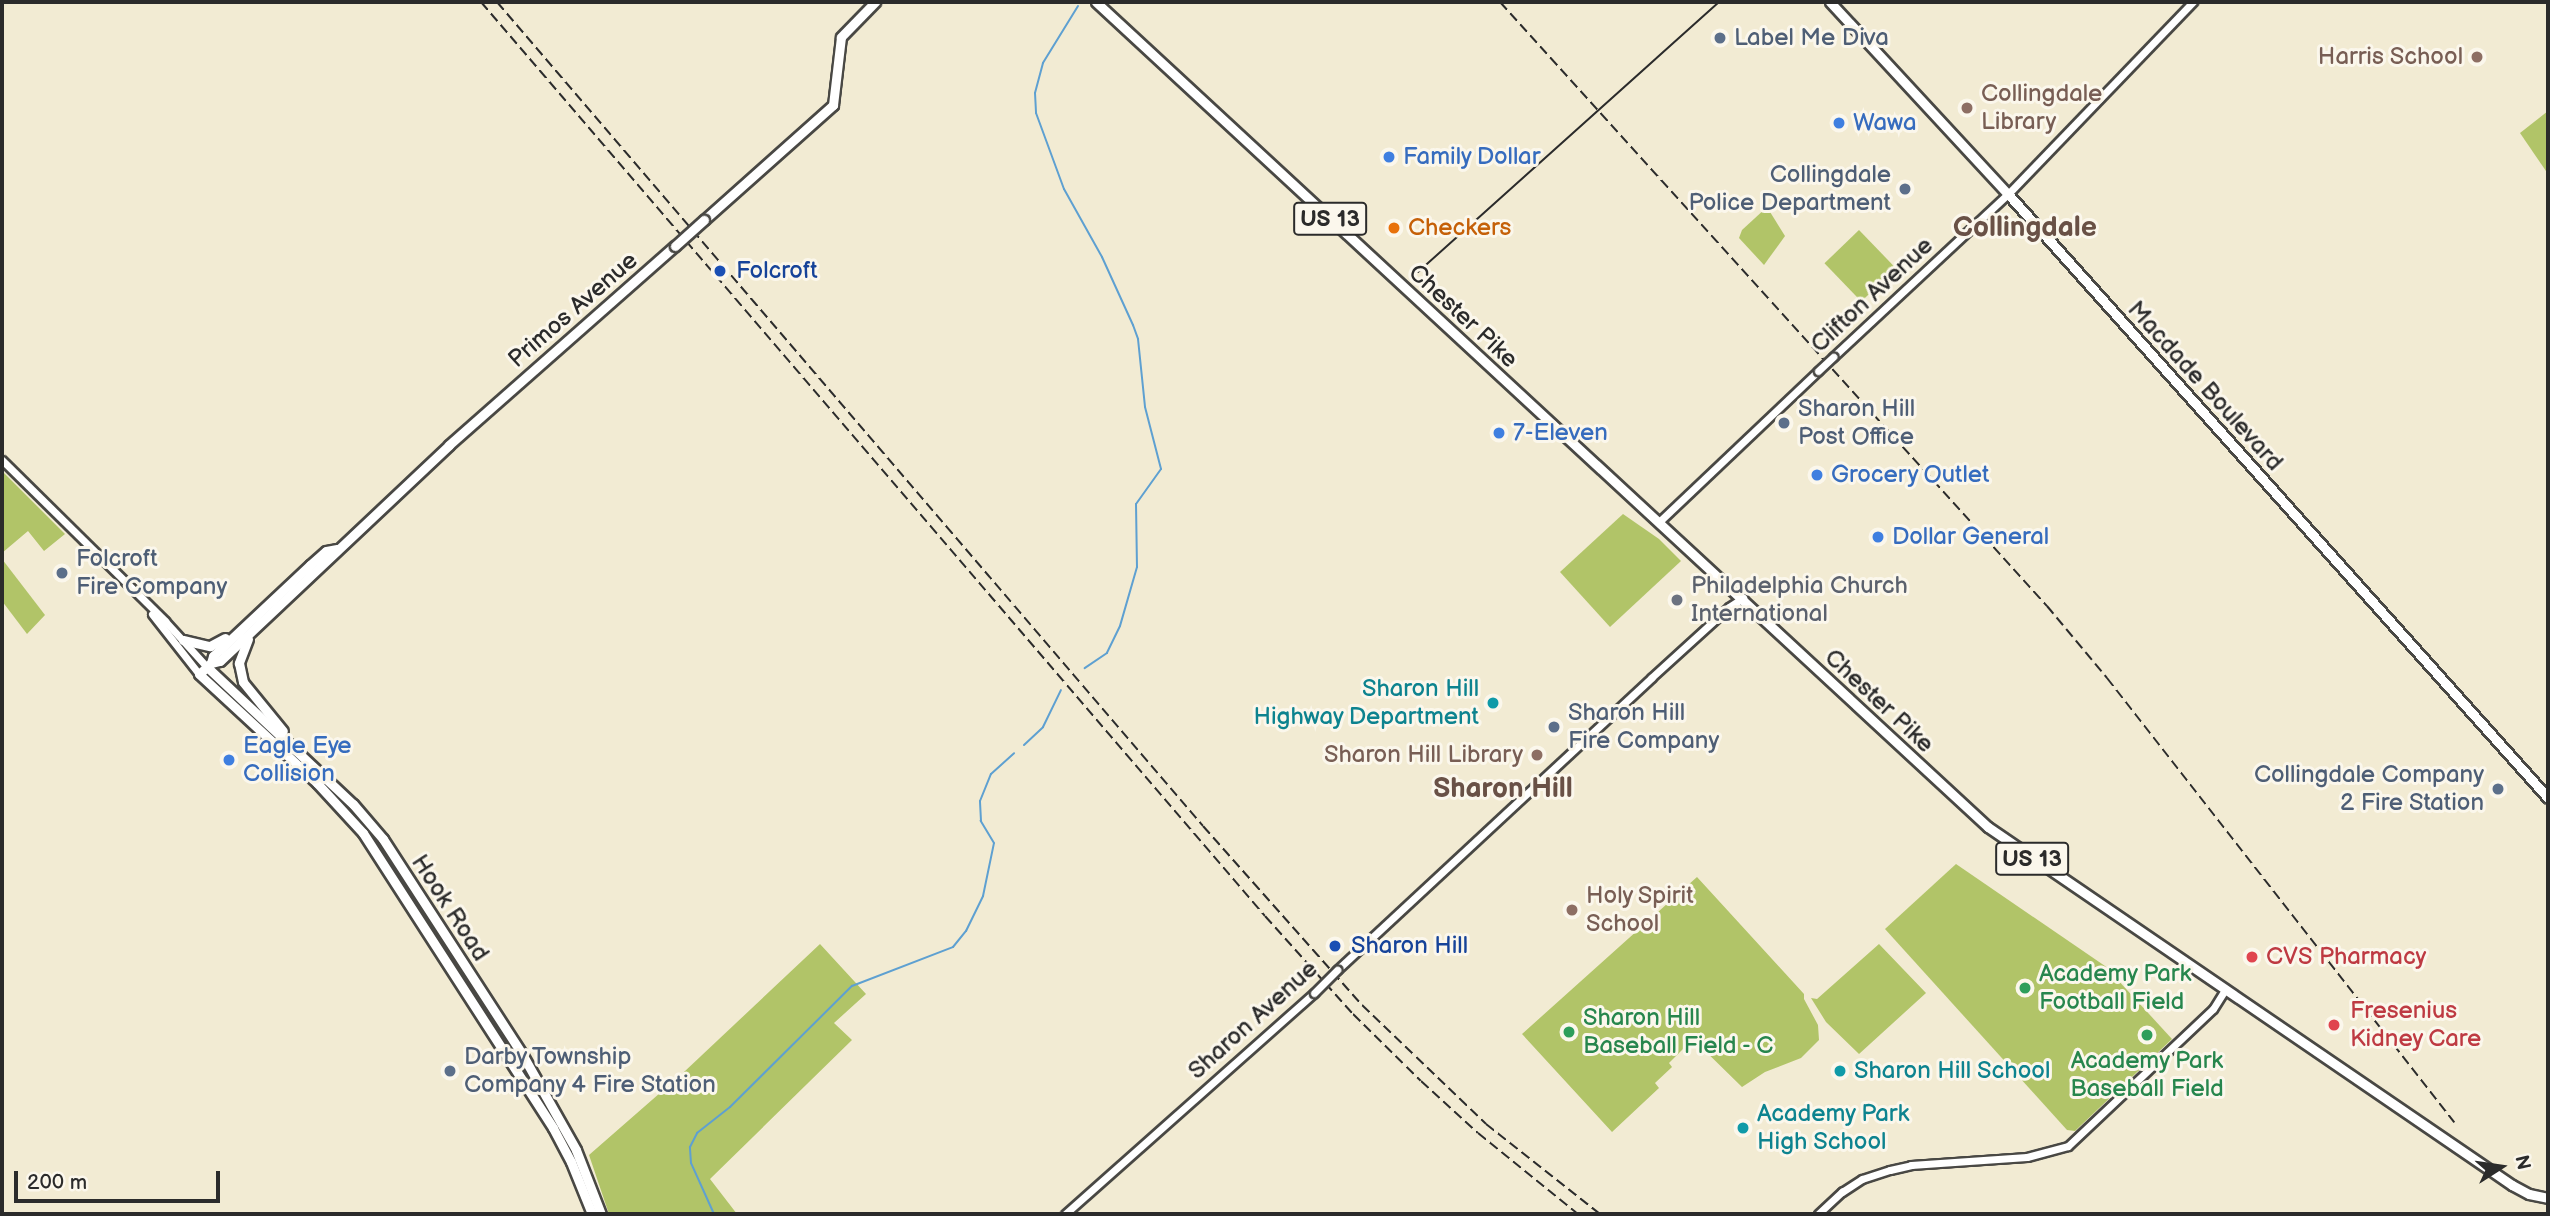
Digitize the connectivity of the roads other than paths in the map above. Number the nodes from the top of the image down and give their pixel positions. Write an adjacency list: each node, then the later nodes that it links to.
1 (875, 2): 10 (main road, Primos Avenue, bridge)
2 (1096, 2): 7 (main road, Chester Pike / US 13)
3 (1830, 2): 5 (main road, Macdade Boulevard)
4 (2193, 2): 5 (street, Clifton Avenue)
5 (2008, 194): 7 (street, Clifton Avenue, bridge); 15 (main road, Macdade Boulevard)
6 (2, 460): 9 (street)
7 (1660, 521): 8 (main road, Chester Pike / US 13)
8 (1743, 598): 16 (main road, Chester Pike / US 13); 20 (street, Sharon Avenue, bridge)
9 (147, 607): 11 (street); 13 (street)
10 (248, 629): 11 (main road); 12 (main road, Primos Avenue); 14 (main road)
11 (183, 639): 12 (street)
12 (209, 665): 13 (main road, Primos Avenue); 14 (main road, Hook Road)
13 (199, 674): 18 (main road, Hook Road)
14 (291, 744): 19 (main road, Hook Road)
15 (2548, 798)
16 (2225, 990): 17 (main road, Chester Pike / US 13); 21 (street)
17 (2548, 1198)
18 (592, 1214)
19 (601, 1214)
20 (1065, 1214)
21 (1818, 1214)

